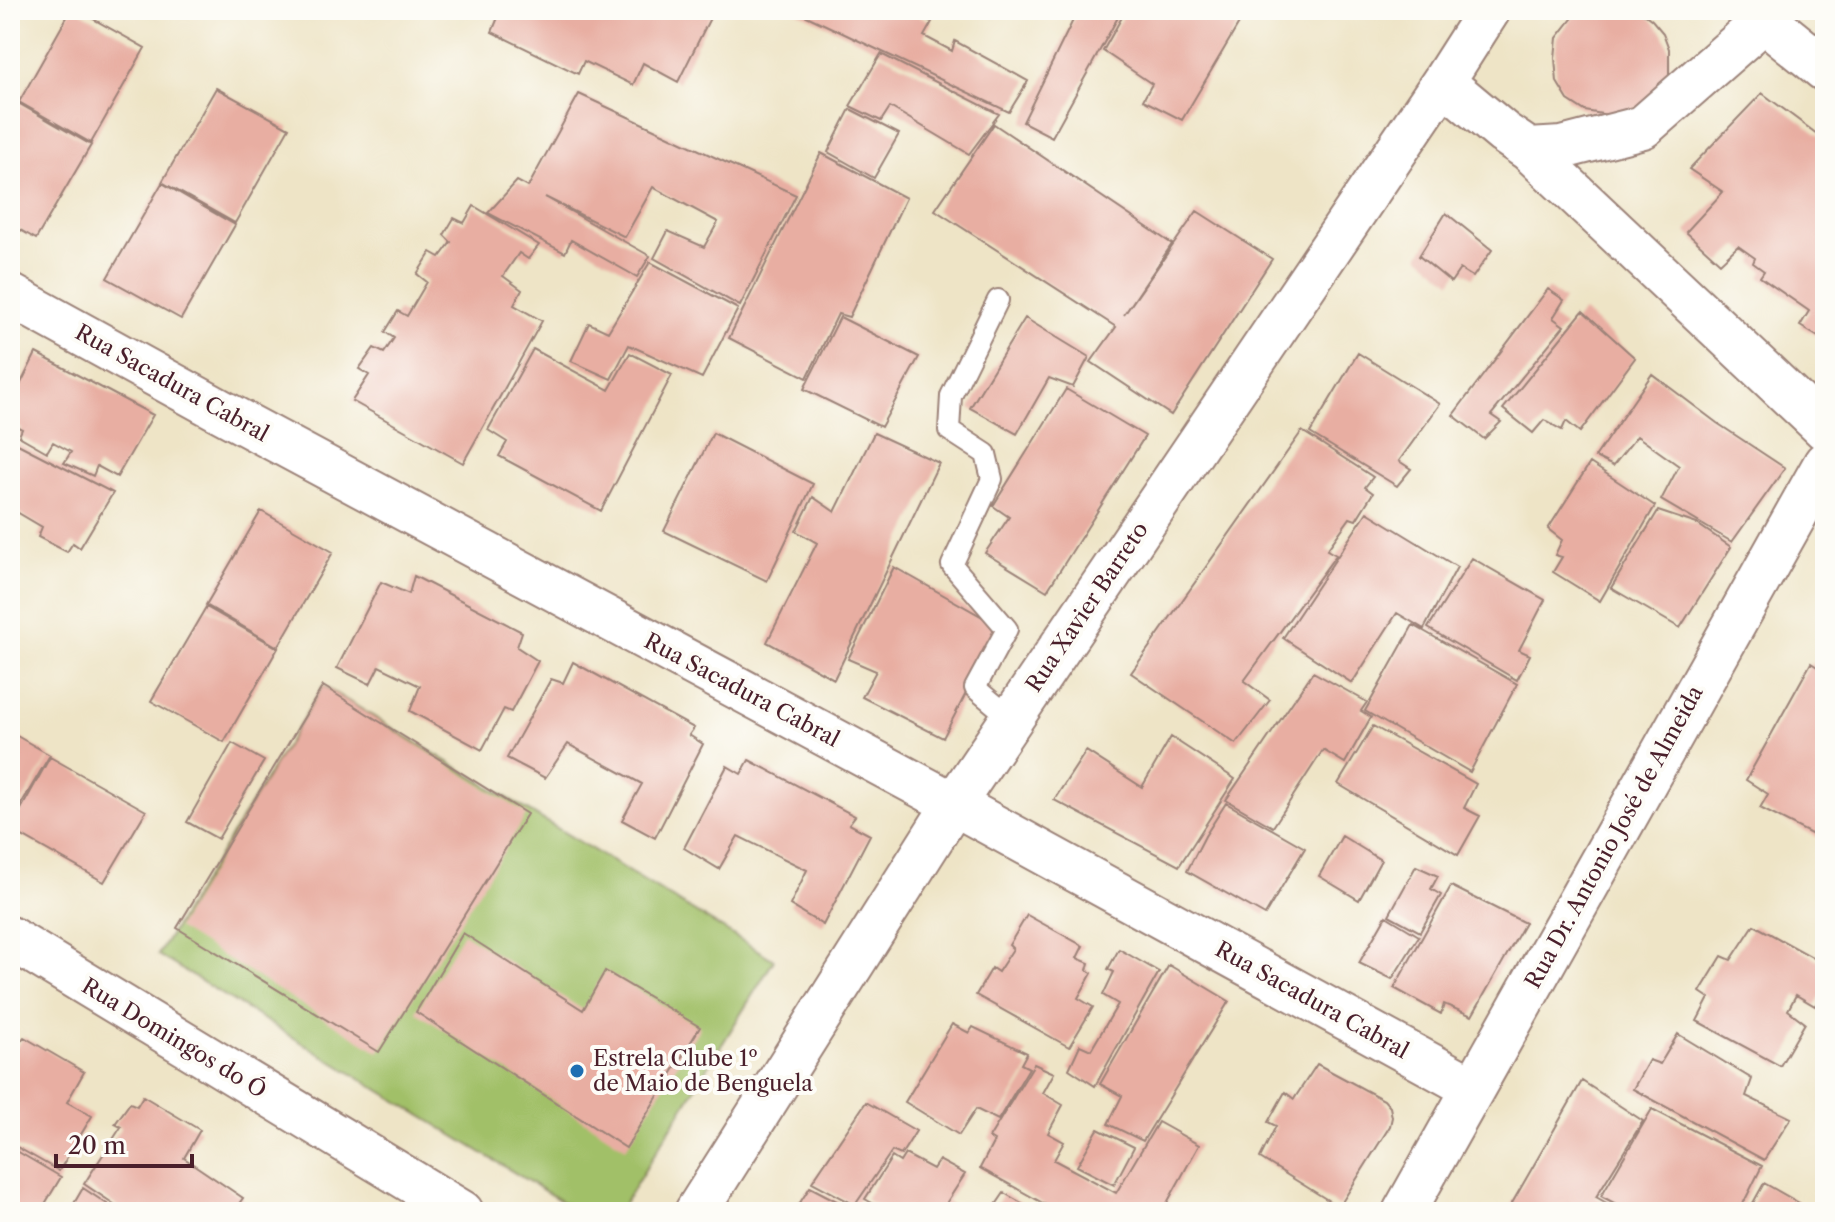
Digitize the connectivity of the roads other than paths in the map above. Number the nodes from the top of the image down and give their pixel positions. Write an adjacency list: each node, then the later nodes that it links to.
1 (1489, 10): 4 (street, Rua Xavier Barreto)
2 (1759, 15): 3 (street); 5 (street)
3 (1825, 69)
4 (1443, 82): 5 (street); 10 (street, Rua Xavier Barreto)
5 (1529, 150): 8 (street)
6 (10, 295): 11 (street, Rua Sacadura Cabral)
7 (998, 300): 10 (lane)
8 (1825, 429)
9 (1825, 463): 13 (street, Rua Dr. Antonio José de Almeida)
10 (1012, 719): 11 (street, Rua Xavier Barreto)
11 (954, 804): 13 (street, Rua Sacadura Cabral); 15 (street, Rua Xavier Barreto)
12 (10, 938): 14 (street, Rua Domingos do Ó)
13 (1473, 1088): 16 (street, Rua Dr. Antonio José de Almeida)
14 (462, 1212)
15 (696, 1212)
16 (1404, 1212)

